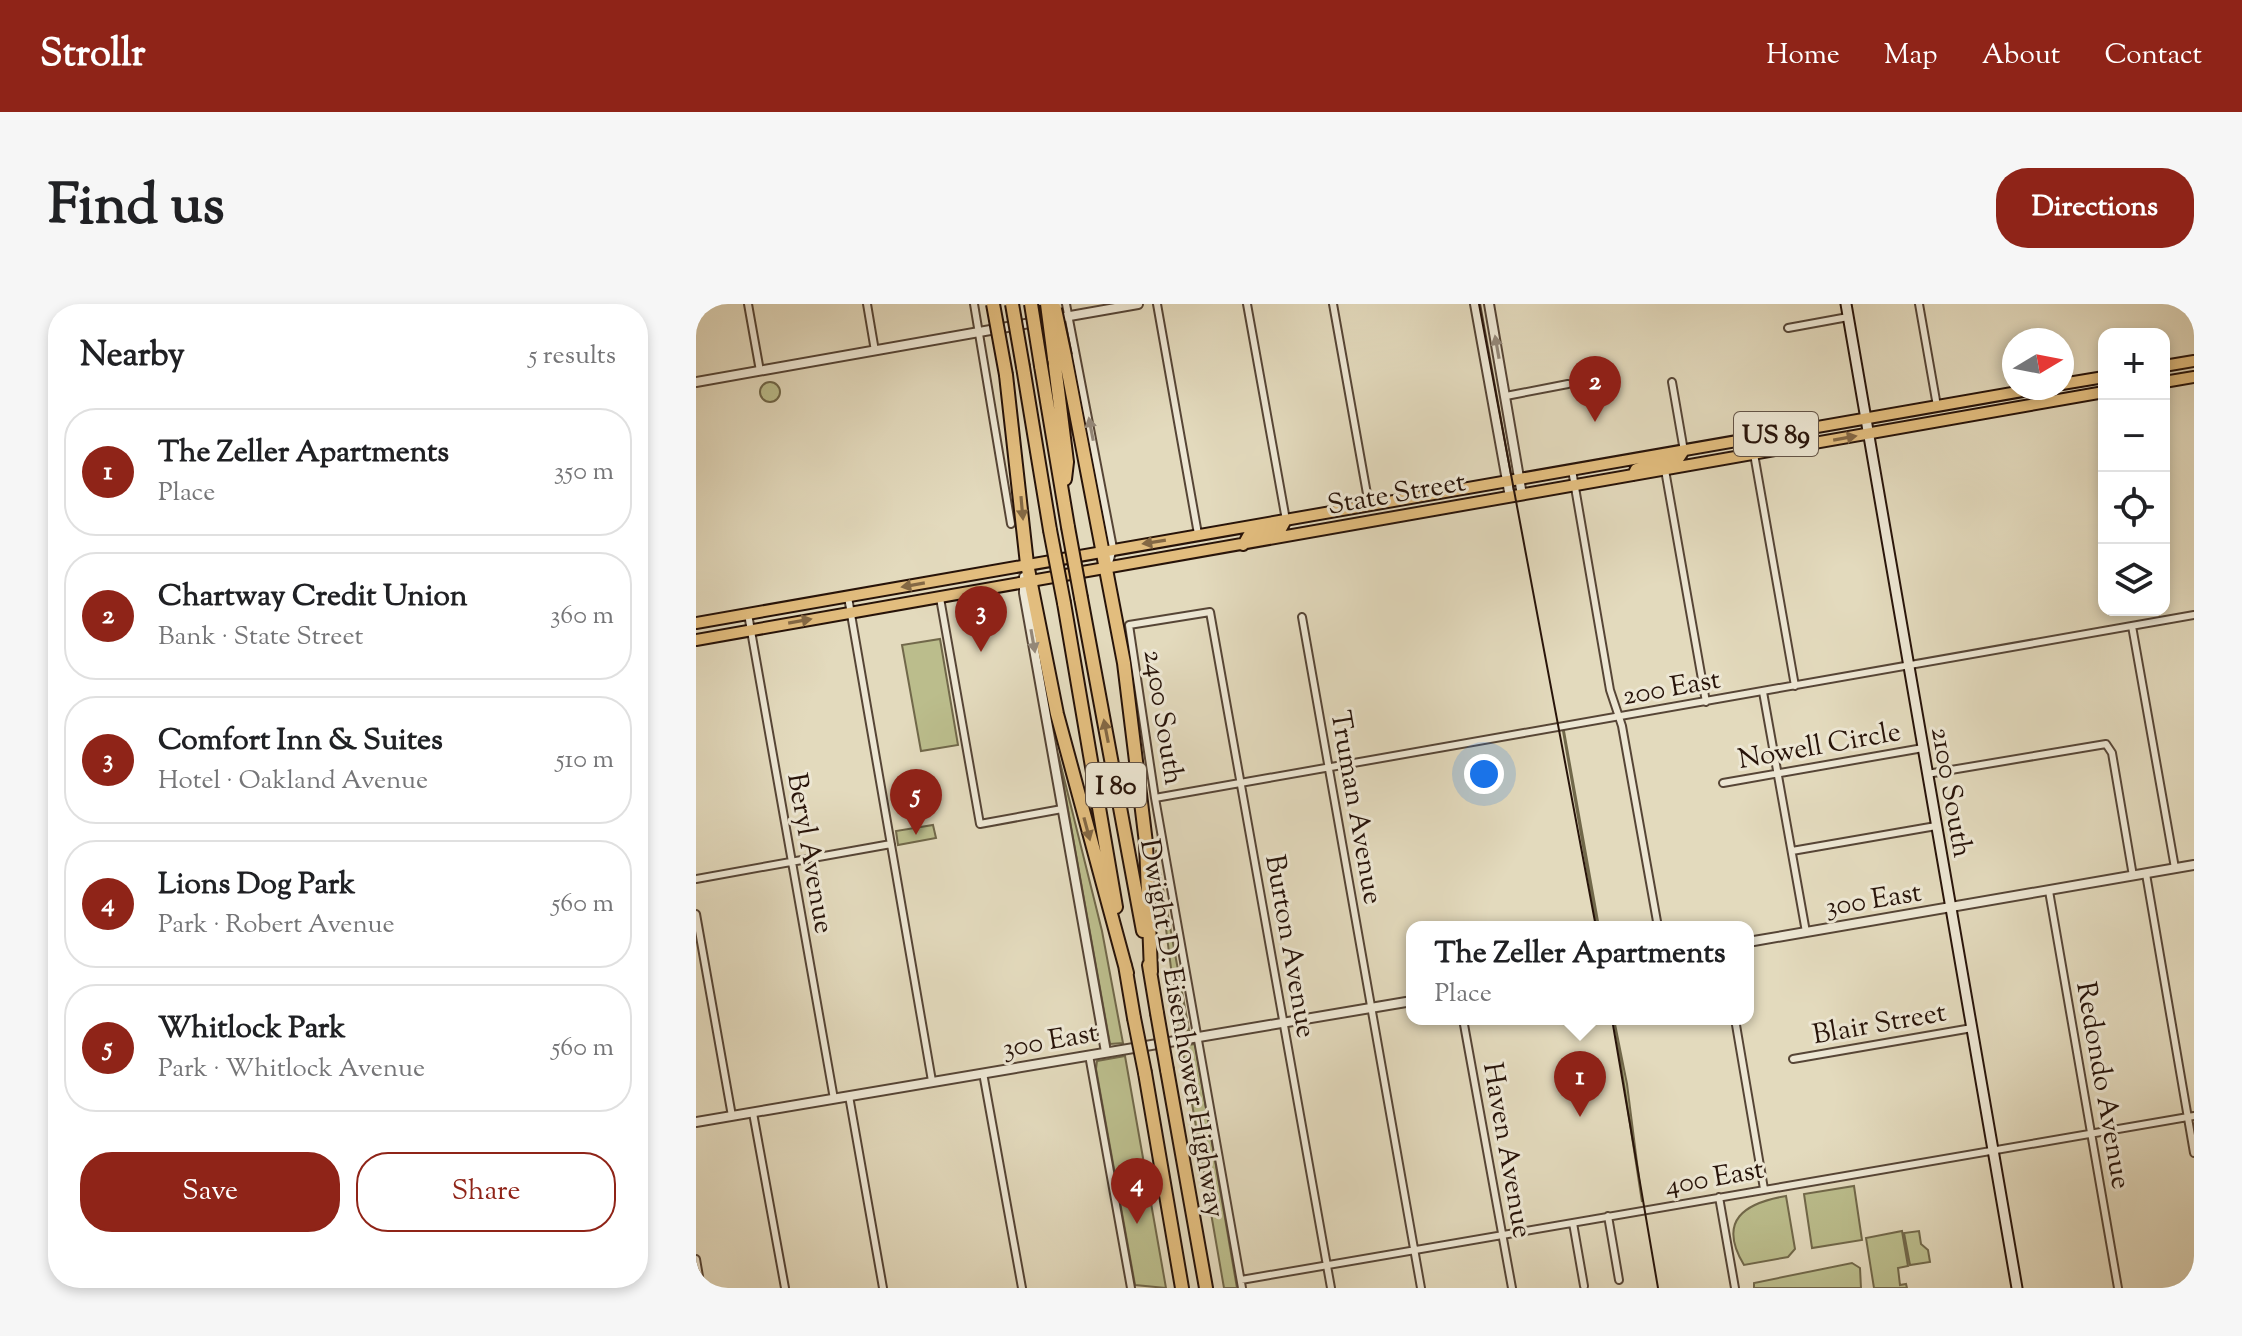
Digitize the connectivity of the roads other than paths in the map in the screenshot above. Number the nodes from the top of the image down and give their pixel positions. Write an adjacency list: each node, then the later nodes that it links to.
1 (748, 304): 26 (street)
2 (867, 304): 22 (street)
3 (974, 304): 21 (street)
4 (993, 304): 59 (highway, one-way to 59, bridge)
5 (1012, 304): 102 (highway, Dwight D. Eisenhower Highway / I 80, bridge)
6 (1031, 304): 48 (highway, Dwight D. Eisenhower Highway / I 80, bridge)
7 (1047, 304): 23 (highway, bridge)
8 (1054, 304): 23 (highway, bridge)
9 (1066, 304): 18 (street)
10 (1138, 304): 18 (street)
11 (1157, 304): 55 (street)
12 (1247, 304): 53 (street)
13 (1333, 304): 51 (street)
14 (1475, 304): 46 (street)
15 (1489, 304): 36 (street, one-way to 15)
16 (1846, 304): 19 (main road, 2100 South)
17 (1919, 304): 37 (street)
18 (1069, 316): 21 (street); 58 (street, one-way to 18)
19 (1848, 317): 20 (street); 38 (main road, 2100 South)
20 (1788, 328)
21 (980, 332): 22 (street); 54 (street)
22 (875, 351): 26 (street)
23 (1060, 357): 48 (highway); 58 (highway)
24 (2194, 361): 25 (main road)
25 (2170, 365)
26 (760, 371): 30 (street)
27 (2194, 377): 29 (main road)
28 (2098, 378): 32 (main road)
29 (2170, 381)
30 (696, 382)
31 (1672, 382): 40 (street)
32 (2074, 382)
33 (1568, 384): 36 (street)
34 (2098, 393): 39 (main road, State Street / US 89)
35 (2002, 395): 37 (main road, State Street / US 89)
36 (1506, 396): 45 (street)
37 (1937, 406): 38 (main road, State Street / US 89)
38 (1868, 418): 39 (main road, 2100 South); 40 (main road, State Street / US 89)
39 (1870, 433): 41 (main road, State Street / US 89, one-way to 39); 73 (main road, 2100 South)
40 (1684, 451): 42 (main road, State Street / US 89); 44 (main road)
41 (1754, 454): 43 (main road, State Street / US 89); 74 (street)
42 (1572, 470): 45 (main road, State Street / US 89); 47 (street)
43 (1665, 470): 44 (main road, State Street / US 89); 76 (street)
44 (1633, 475): 47 (main road, State Street / US 89)
45 (1519, 479): 46 (main road, State Street / US 89); 49 (street)
46 (1507, 481): 50 (street); 51 (main road, State Street / US 89)
47 (1574, 486): 49 (main road, State Street / US 89); 77 (street)
48 (1063, 494): 101 (highway, Dwight D. Eisenhower Highway / I 80, one-way to 48, bridge)
49 (1522, 495): 50 (main road, State Street / US 89)
50 (1510, 497): 56 (main road, State Street / US 89)
51 (1369, 505): 52 (main road, State Street / US 89)
52 (1319, 514): 53 (main road, State Street / US 89); 56 (main road)
53 (1286, 520): 55 (main road, State Street / US 89); 57 (main road)
54 (1011, 524)
55 (1198, 534): 58 (main road, State Street / US 89, one-way to 58)
56 (1289, 535): 57 (main road, State Street / US 89)
57 (1243, 545): 60 (main road, State Street / US 89)
58 (1108, 549): 59 (main road, State Street / US 89); 60 (highway)
59 (1027, 564): 61 (highway); 62 (main road, State Street / US 89, one-way to 62)
60 (1108, 569): 61 (main road, State Street / US 89); 101 (highway)
61 (1027, 583): 63 (main road, State Street / US 89); 85 (street, one-way to 85); 102 (highway, one-way to 102)
62 (848, 597): 65 (street); 66 (main road, State Street / US 89)
63 (940, 598): 65 (main road, State Street / US 89); 85 (street)
64 (1210, 612): 82 (street, Burton Avenue); 84 (street, 2400 South)
65 (851, 613): 71 (main road, State Street / US 89, one-way to 65); 87 (street)
66 (748, 614): 69 (main road, State Street / US 89); 71 (street, Beryl Avenue)
67 (2194, 615): 70 (street, 200 East)
68 (1302, 617): 79 (street, Truman Avenue)
69 (696, 623)
70 (2132, 626): 73 (street, 200 East); 91 (street)
71 (750, 630): 72 (main road, State Street / US 89); 89 (street, Beryl Avenue)
72 (696, 640)
73 (1909, 667): 74 (street, 200 East); 78 (main road, 2100 South)
74 (1795, 686): 75 (street, 200 East)
75 (1763, 692): 76 (street, 200 East); 80 (street)
76 (1706, 702): 77 (street, 200 East)
77 (1618, 717): 79 (street, 200 East); 98 (street)
78 (1923, 748): 80 (street, Nowell Circle); 81 (main road, 2100 South)
79 (1329, 768): 82 (street, 200 East); 104 (street, Truman Avenue)
80 (1778, 774): 83 (street, Nowell Circle); 88 (street)
81 (1927, 774): 86 (main road, 2100 South); 93 (street)
82 (1241, 783): 84 (street, 200 East); 105 (street, Burton Avenue)
83 (1723, 783)
84 (1155, 798): 109 (street, 2400 South)
85 (1062, 809): 110 (street)
86 (1936, 826): 88 (street); 96 (main road, 2100 South)
87 (891, 844): 89 (street); 114 (street)
88 (1792, 851): 99 (street)
89 (791, 862): 94 (street); 116 (street, Beryl Avenue)
90 (2194, 865): 91 (street, 300 East)
91 (2175, 868): 92 (street, 300 East)
92 (2146, 874): 93 (street, 300 East); 119 (street)
93 (2133, 876): 95 (street, 300 East)
94 (696, 879)
95 (2049, 891): 96 (street, 300 East); 121 (street, Redondo Avenue)
96 (1951, 908): 99 (street, 300 East); 108 (main road, 2100 South)
97 (696, 914): 118 (street)
98 (1657, 921)
99 (1806, 932): 100 (street, 300 East)
100 (1754, 941)
101 (1151, 972): 141 (highway, Dwight D. Eisenhower Highway / I 80, bridge)
102 (1127, 973): 140 (highway, Dwight D. Eisenhower Highway / I 80, bridge)
103 (1406, 1002): 104 (street, 300 East)
104 (1371, 1007): 105 (street, 300 East); 129 (street, Truman Avenue)
105 (1283, 1022): 109 (street, 300 East); 131 (street, Burton Avenue)
106 (1464, 1025): 128 (street, Haven Avenue)
107 (1736, 1025): 124 (street)
108 (1972, 1028): 112 (street, Blair Street); 122 (main road, 2100 South)
109 (1197, 1037): 110 (street, 300 East); 133 (street, 2400 South)
110 (1106, 1052): 111 (street, 300 East)
111 (1089, 1055): 113 (street, 300 East); 139 (street)
112 (1793, 1059)
113 (983, 1073): 114 (street, 300 East); 138 (street)
114 (932, 1081): 115 (street, 300 East)
115 (849, 1096): 116 (street, 300 East); 137 (street)
116 (834, 1099): 117 (street, 300 East)
117 (753, 1113): 118 (street, 300 East); 136 (street)
118 (732, 1116): 120 (street, 300 East)
119 (2191, 1117): 121 (street, 400 East); 123 (street)
120 (696, 1122)
121 (2092, 1134): 122 (street, 400 East); 147 (street, Redondo Avenue)
122 (1993, 1150): 124 (street, 400 East); 146 (main road, 2100 South)
123 (2194, 1153)
124 (1764, 1189): 125 (street, 400 East)
125 (1719, 1197): 126 (street, 400 East); 145 (street)
126 (1608, 1216): 127 (street, 400 East); 132 (street)
127 (1573, 1223): 128 (street, 400 East); 134 (street)
128 (1502, 1235): 129 (street, 400 East); 144 (street, Haven Avenue)
129 (1415, 1250): 131 (street, 400 East); 143 (street, Truman Avenue)
130 (696, 1259): 135 (street)
131 (1327, 1265): 133 (street, 400 East); 142 (street, Burton Avenue)
132 (1619, 1280)
133 (1242, 1284)
134 (1584, 1286)
135 (701, 1288)
136 (785, 1288)
137 (883, 1288)
138 (1022, 1288)
139 (1131, 1288)
140 (1182, 1288)
141 (1206, 1288)
142 (1331, 1288)
143 (1421, 1288)
144 (1512, 1288)
145 (1735, 1288)
146 (2017, 1288)
147 (2118, 1288)

